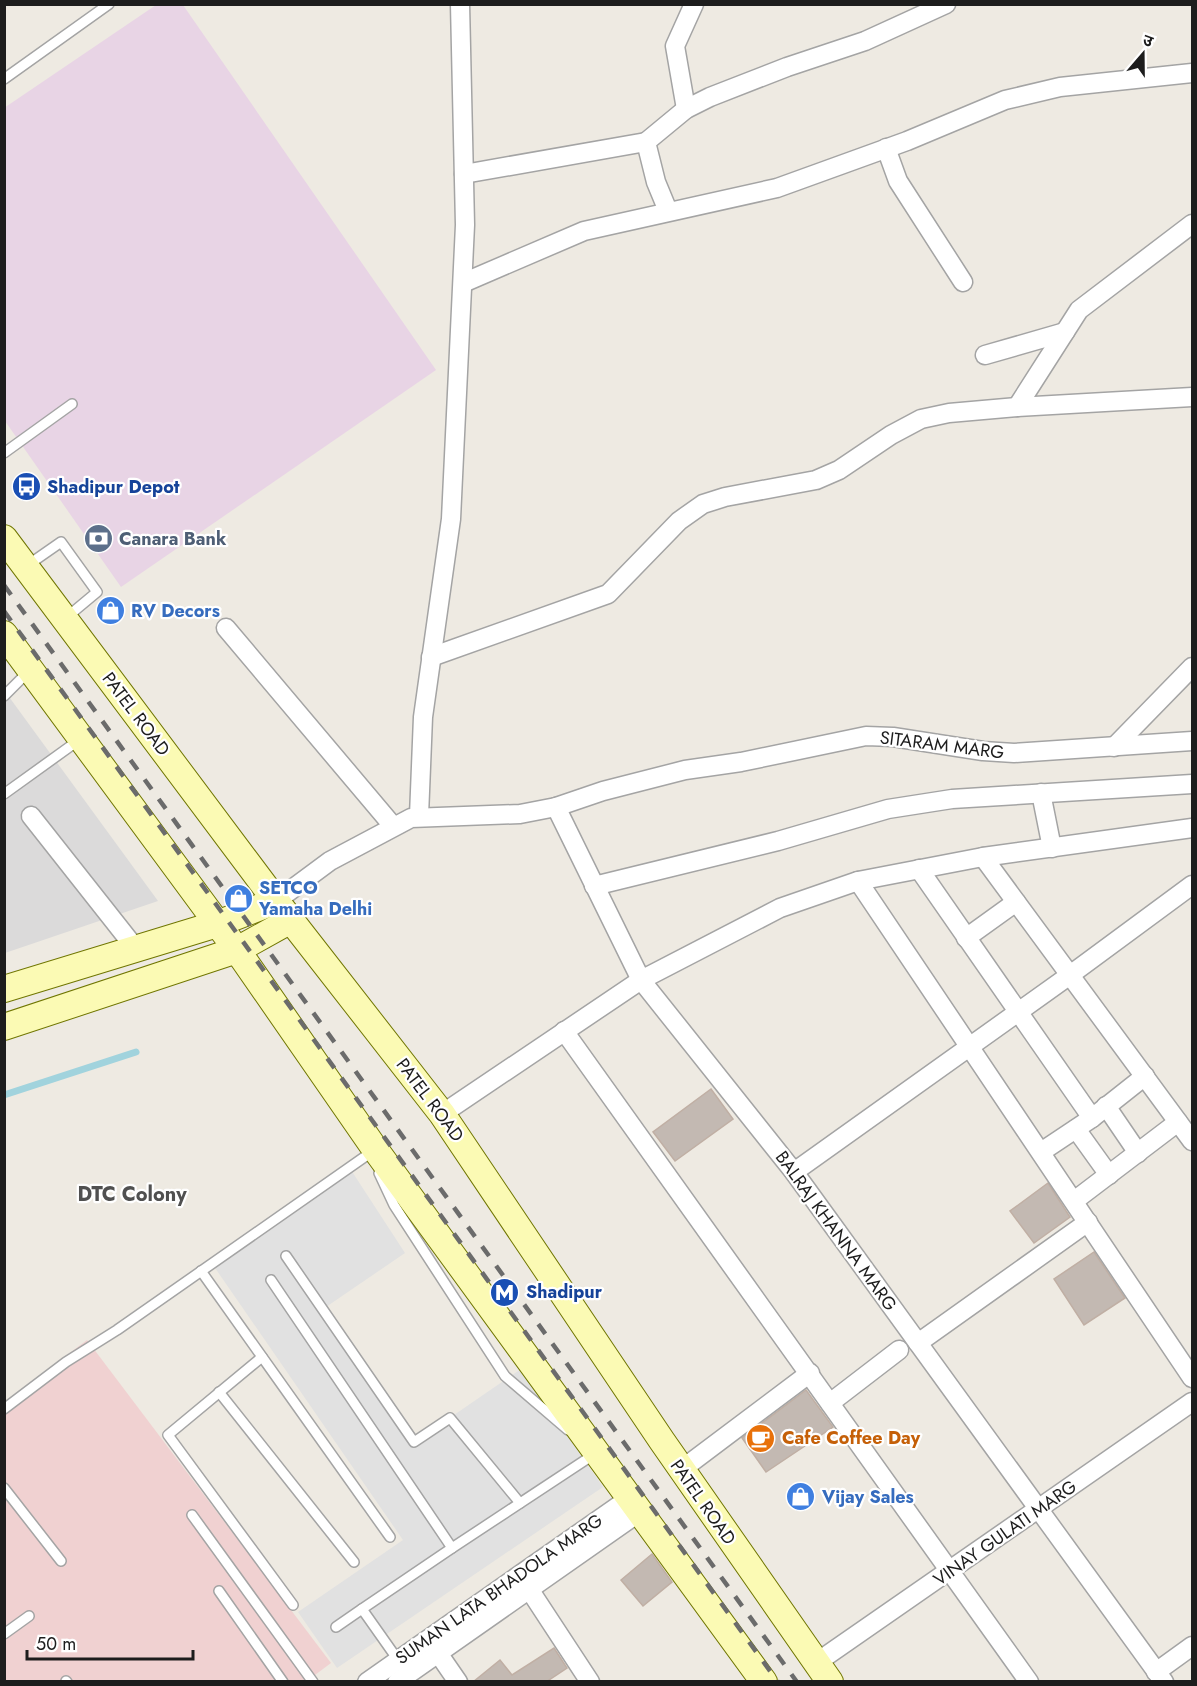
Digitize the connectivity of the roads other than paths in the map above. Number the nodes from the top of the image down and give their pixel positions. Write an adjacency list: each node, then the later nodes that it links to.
1 (109, 4): 6 (lane)
2 (460, 4): 10 (street)
3 (694, 4): 7 (street)
4 (946, 4): 7 (street)
5 (1192, 73): 9 (street)
6 (4, 79)
7 (686, 109): 8 (street)
8 (646, 142): 10 (street); 11 (street)
9 (886, 148): 11 (street); 13 (street)
10 (464, 174): 14 (street)
11 (668, 211): 14 (street)
12 (1192, 224): 15 (street)
13 (963, 282)
14 (463, 283): 26 (street)
15 (1065, 332): 16 (street); 19 (street)
16 (985, 355)
17 (1192, 397): 19 (street)
18 (72, 404): 20 (lane)
19 (1017, 406): 26 (street)
20 (4, 453)
21 (4, 538): 22 (main road, PATEL ROAD)
22 (26, 566): 23 (main road, PATEL ROAD); 23 (lane)
23 (65, 619): 48 (main road, PATEL ROAD)
24 (226, 628): 39 (street)
25 (4, 634): 28 (main road)
26 (431, 657): 38 (street)
27 (1192, 667): 32 (street)
28 (30, 670): 29 (lane); 30 (main road)
29 (4, 696)
30 (81, 739): 35 (lane); 49 (main road)
31 (1192, 741): 32 (street, SITARAM MARG)
32 (1113, 747): 36 (street, SITARAM MARG)
33 (1192, 784): 34 (street)
34 (1041, 793): 41 (street); 46 (street)
35 (4, 794)
36 (556, 807): 38 (street, SITARAM MARG); 46 (street, BALRAJ KHANNA MARG)
37 (31, 816): 51 (street)
38 (419, 816): 39 (street, SITARAM MARG)
39 (393, 826): 48 (street, SITARAM MARG)
40 (1192, 828): 41 (street)
41 (1052, 849): 42 (street)
42 (983, 857): 43 (street); 47 (street)
43 (920, 869): 44 (street); 50 (street)
44 (858, 881): 54 (street); 59 (street)
45 (1192, 885): 53 (street)
46 (594, 886): 54 (street, BALRAJ KHANNA MARG)
47 (1016, 902): 50 (street); 53 (street)
48 (283, 910): 49 (main road); 52 (main road); 62 (main road, PATEL ROAD)
49 (217, 924): 51 (main road); 52 (main road)
50 (966, 938): 56 (street)
51 (136, 949): 55 (main road)
52 (237, 950): 57 (main road); 66 (main road)
53 (1070, 975): 56 (street); 60 (street)
54 (641, 980): 58 (street); 69 (street, BALRAJ KHANNA MARG)
55 (4, 989)
56 (1018, 1012): 59 (street); 61 (street)
57 (4, 1027)
58 (564, 1031): 62 (street); 79 (street)
59 (970, 1047): 67 (street); 69 (street)
60 (1145, 1076): 61 (street); 63 (street)
61 (1099, 1112): 64 (street); 68 (street)
62 (442, 1114): 86 (main road, PATEL ROAD)
63 (1178, 1122): 65 (street); 68 (street)
64 (1076, 1129): 67 (street); 70 (street)
65 (1192, 1141)
66 (375, 1149): 74 (lane); 85 (main road)
67 (1041, 1152): 71 (street)
68 (1138, 1153): 70 (street)
69 (794, 1172): 76 (street, BALRAJ KHANNA MARG)
70 (1108, 1175): 71 (street)
71 (1074, 1201): 72 (street)
72 (1088, 1222): 76 (street); 80 (street)
73 (286, 1256): 88 (lane)
74 (201, 1271): 78 (lane); 84 (lane)
75 (271, 1280): 93 (lane)
76 (918, 1343): 90 (street, BALRAJ KHANNA MARG)
77 (899, 1350): 83 (street)
78 (262, 1357): 81 (lane); 92 (lane)
79 (810, 1374): 83 (street); 86 (street)
80 (1192, 1378)
81 (219, 1392): 95 (lane); 99 (lane)
82 (1192, 1402): 90 (street, VINAY GULATI MARG)
83 (831, 1403): 96 (street)
84 (4, 1409)
85 (597, 1452): 88 (lane); 89 (main road)
86 (681, 1470): 107 (main road, PATEL ROAD)
87 (4, 1488): 94 (lane)
88 (520, 1503): 93 (lane)
89 (636, 1504): 97 (street, SUMAN LATA BHADOLA MARG); 106 (street, SUMAN LATA BHADOLA MARG); 115 (main road)
90 (1039, 1510): 96 (street, VINAY GULATI MARG); 108 (street, BALRAJ KHANNA MARG)
91 (192, 1515): 110 (lane)
92 (390, 1537)
93 (452, 1548): 100 (lane)
94 (61, 1561)
95 (354, 1562)
96 (949, 1572): 107 (street, VINAY GULATI MARG); 116 (street)
97 (529, 1589): 105 (street, SUMAN LATA BHADOLA MARG); 114 (street)
98 (219, 1591): 109 (lane)
99 (294, 1605)
100 (362, 1609): 102 (lane); 106 (lane)
101 (29, 1616): 103 (lane)
102 (336, 1627)
103 (4, 1634)
104 (1192, 1646): 108 (street)
105 (438, 1653): 112 (street, SUMAN LATA BHADOLA MARG); 113 (street)
106 (398, 1660): 111 (street, SUMAN LATA BHADOLA MARG)
107 (823, 1672)
108 (1160, 1677)
109 (281, 1681)
110 (313, 1682)
111 (367, 1682)
112 (397, 1682)
113 (458, 1682)
114 (590, 1682)
115 (764, 1682)
116 (1029, 1682)

